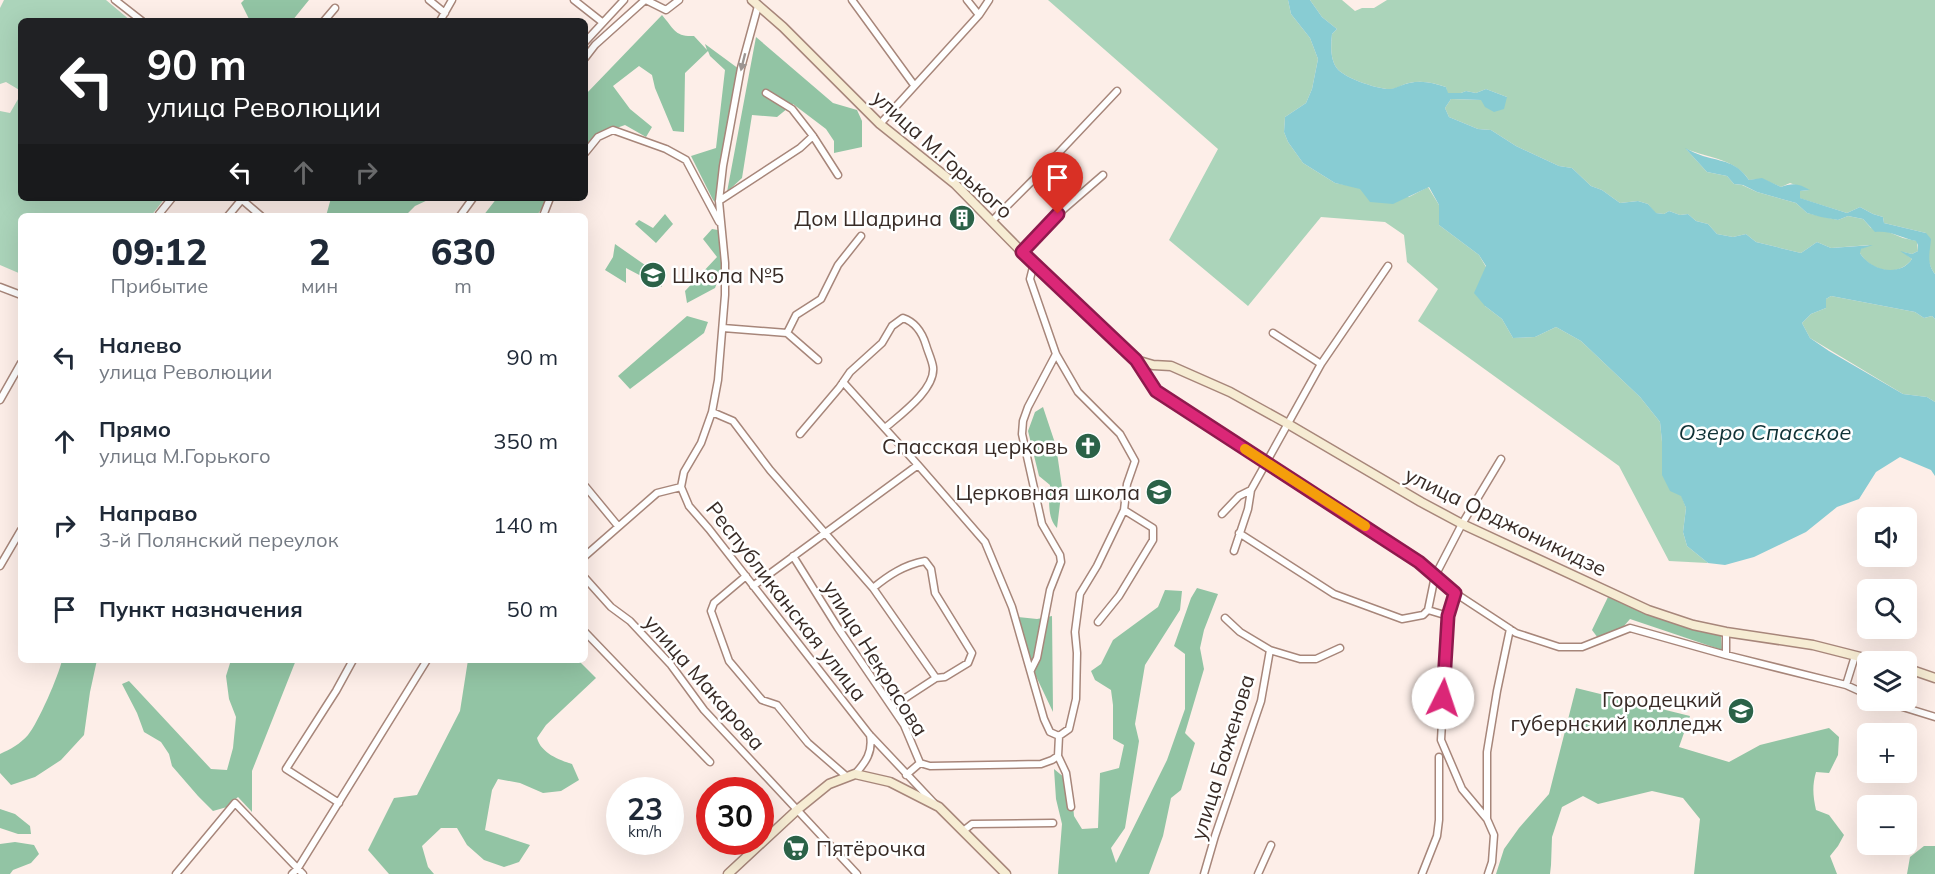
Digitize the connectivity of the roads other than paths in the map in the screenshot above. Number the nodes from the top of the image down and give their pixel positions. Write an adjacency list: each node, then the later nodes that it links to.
1 (115, 0): 15 (street)
2 (429, 0): 13 (street)
3 (452, 0): 13 (street)
4 (574, 0): 18 (street)
5 (624, 0): 18 (street)
6 (645, 0): 7 (street); 20 (street)
7 (679, 0)
8 (852, 0): 21 (street)
9 (967, 0): 14 (street)
10 (989, 0): 14 (street)
11 (755, 3): 24 (street, улица М.Горького); 33 (street, one-way to 33)
12 (335, 8): 16 (street)
13 (445, 13): 17 (street)
14 (980, 15): 21 (street)
15 (137, 18)
16 (327, 18)
17 (442, 18)
18 (602, 22): 19 (street)
19 (588, 38)
20 (588, 54)
21 (914, 85): 24 (street)
22 (1117, 91): 38 (street)
23 (766, 93): 25 (street)
24 (880, 124): 38 (street, улица М.Горького)
25 (813, 136): 27 (street); 33 (street)
26 (588, 149): 39 (street)
27 (838, 175)
28 (1103, 175): 41 (street)
29 (170, 201): 34 (street)
30 (240, 201): 35 (street)
31 (244, 201): 36 (street)
32 (471, 201): 37 (street)
33 (719, 201): 39 (street)
34 (160, 213)
35 (230, 213)
36 (258, 213)
37 (461, 213)
38 (992, 221): 41 (street, улица М.Горького)
39 (721, 226): 46 (street)
40 (861, 236): 47 (street)
41 (1022, 252): 42 (street, улица М.Горького)
42 (1034, 263): 49 (street); 51 (street, улица М.Горького)
43 (1388, 266): 52 (street)
44 (0, 287): 45 (street)
45 (18, 294)
46 (723, 328): 47 (street); 56 (street)
47 (787, 333): 50 (street)
48 (1273, 333): 52 (street)
49 (1056, 354): 66 (street); 96 (street)
50 (818, 360)
51 (1136, 360): 57 (street, улица Орджоникидзе); 61 (street)
52 (1320, 364): 57 (street)
53 (18, 368): 55 (street)
54 (843, 382): 58 (street); 58 (street); 59 (street)
55 (0, 400)
56 (712, 412): 63 (street); 70 (street)
57 (1288, 424): 61 (street); 68 (street, улица Орджоникидзе)
58 (885, 428): 62 (street)
59 (800, 434)
60 (1501, 459): 68 (street)
61 (1267, 463): 65 (street); 78 (street)
62 (918, 465): 70 (street); 96 (street)
63 (681, 488): 69 (street); 77 (street, Республиканская улица)
64 (588, 490): 69 (street)
65 (1251, 490): 67 (street); 71 (street)
66 (1124, 510): 86 (street); 106 (street)
67 (1222, 514)
68 (1462, 524): 78 (street); 88 (street, улица Орджоникидзе)
69 (618, 526): 74 (street)
70 (825, 533): 75 (street); 81 (street)
71 (1239, 533): 73 (street); 83 (street)
72 (18, 535): 76 (street)
73 (1234, 551)
74 (588, 553)
75 (793, 556): 80 (street); 102 (street, улица Некрасова)
76 (0, 566)
77 (746, 576): 80 (street, Республиканская улица); 111 (street)
78 (1435, 576): 82 (street); 83 (street)
79 (588, 581): 116 (street, улица Макарова)
80 (753, 586): 105 (street, Республиканская улица)
81 (873, 588): 98 (street); 98 (street)
82 (1455, 593): 84 (street); 87 (street)
83 (1428, 610): 84 (street)
84 (1448, 616): 117 (street)
85 (1225, 618): 91 (street, улица Баженова)
86 (1098, 622)
87 (1510, 629): 92 (street); 117 (street)
88 (1726, 632): 92 (street); 93 (street, улица Орджоникидзе)
89 (588, 635): 109 (street)
90 (1340, 648): 91 (street, улица Баженова)
91 (1270, 650): 128 (street, улица Баженова)
92 (1726, 655): 100 (street)
93 (1855, 656): 100 (street)
94 (351, 663): 113 (street)
95 (425, 663): 113 (street)
96 (1030, 670): 106 (street)
97 (1917, 672): 99 (street)
98 (936, 678): 102 (street)
99 (1935, 678)
100 (1846, 685): 101 (street)
101 (1857, 690)
102 (893, 706): 110 (street, улица Некрасова)
103 (1916, 711): 104 (street)
104 (1935, 717)
105 (869, 734): 111 (street); 112 (street, Республиканская улица)
106 (1059, 736): 107 (street)
107 (1058, 756): 110 (street); 115 (street)
108 (1439, 757): 130 (street)
109 (710, 762)
110 (920, 763): 112 (street, улица Некрасова)
111 (850, 775): 114 (street); 116 (street)
112 (906, 775): 114 (street, Республиканская улица)
113 (339, 803): 121 (street)
114 (939, 807): 119 (street)
115 (1071, 807)
116 (797, 810): 125 (street); 126 (street, улица Макарова)
117 (1487, 819): 131 (street)
118 (1053, 823): 119 (street)
119 (963, 831): 127 (street)
120 (1271, 845): 129 (street)
121 (298, 868): 122 (street); 123 (street); 124 (street)
122 (176, 874)
123 (292, 874)
124 (303, 874)
125 (728, 874)
126 (857, 874)
127 (1006, 874)
128 (1204, 874)
129 (1258, 874)
130 (1422, 874)
131 (1488, 874)

